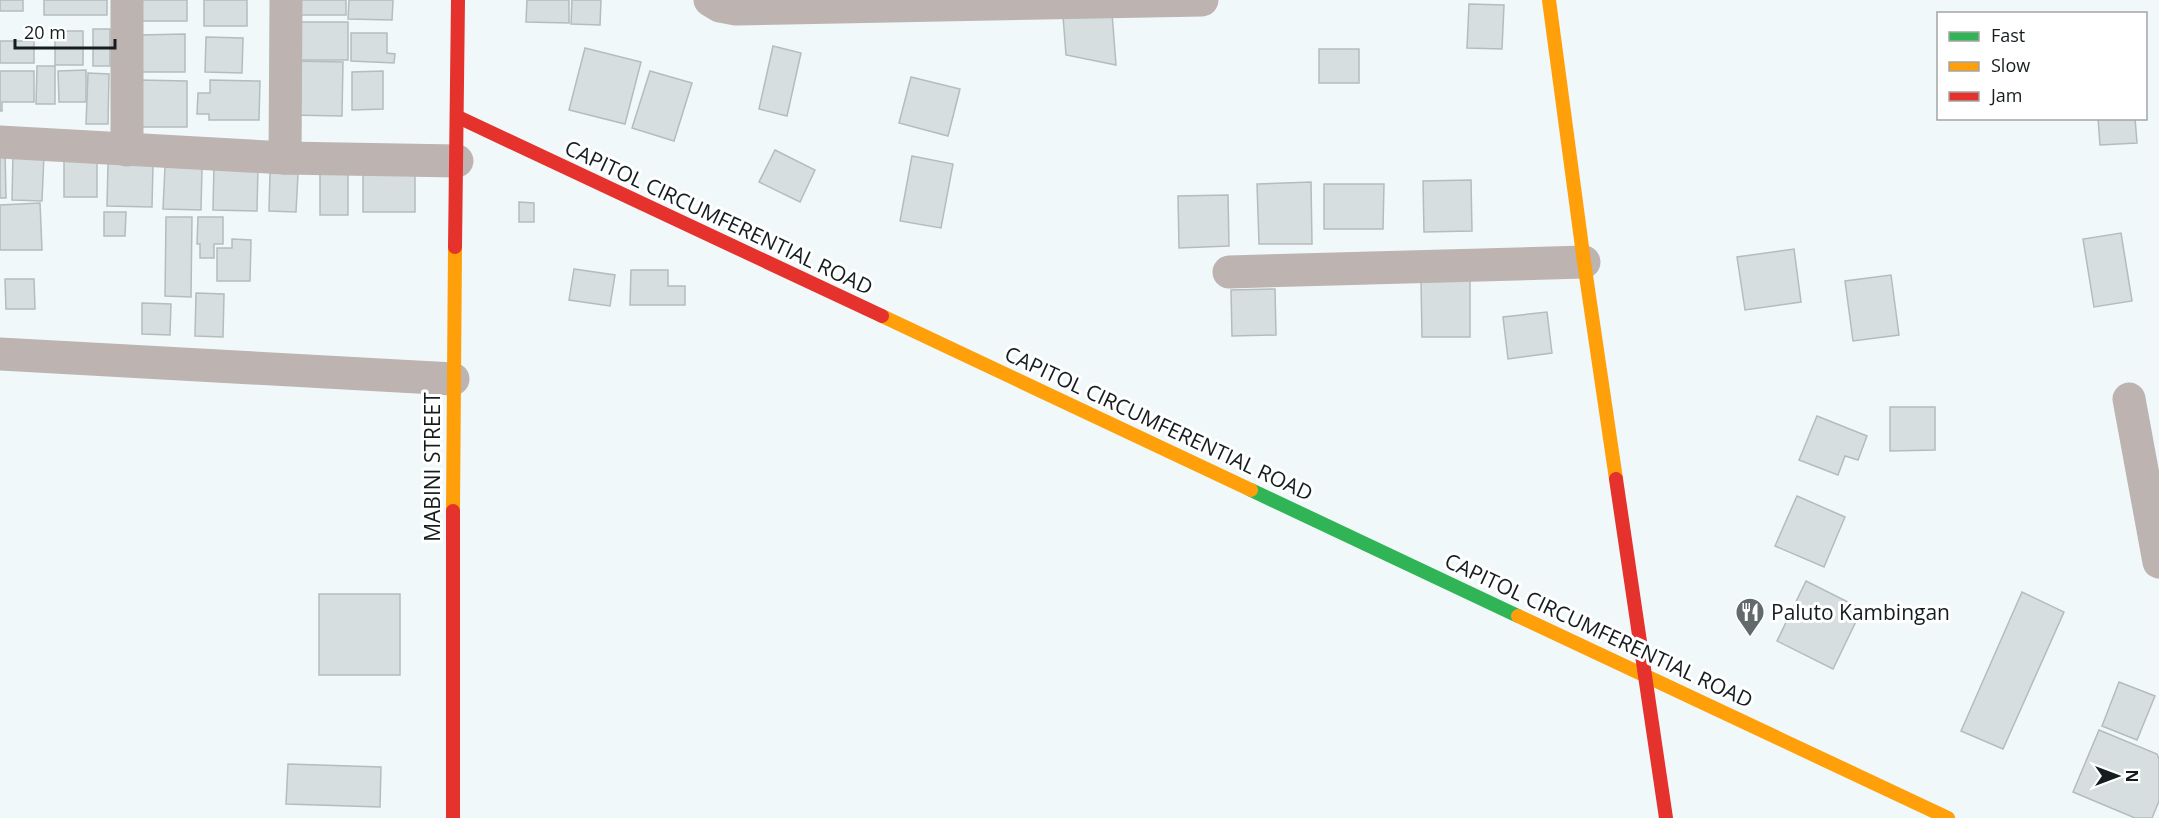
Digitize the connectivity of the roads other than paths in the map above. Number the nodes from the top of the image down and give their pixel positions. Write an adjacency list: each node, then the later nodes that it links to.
1 (126, 0): 9 (street)
2 (286, 0): 10 (street)
3 (458, 0): 7 (main road)
4 (710, 0): 5 (street)
5 (1202, 0)
6 (1549, 0): 12 (main road)
7 (458, 117): 11 (main road, MABINI STREET); 18 (main road, CAPITOL CIRCUMFERENTIAL ROAD)
8 (0, 142): 9 (street)
9 (127, 150): 10 (street)
10 (285, 158): 11 (street)
11 (457, 161): 15 (main road, MABINI STREET)
12 (1584, 262): 13 (street); 18 (main road)
13 (1229, 272)
14 (0, 354): 15 (street)
15 (453, 379): 19 (main road, MABINI STREET)
16 (2129, 399): 17 (street)
17 (2159, 562)
18 (1645, 675): 20 (main road); 21 (main road, CAPITOL CIRCUMFERENTIAL ROAD)
19 (453, 818)
20 (1666, 818)
21 (1948, 818)

